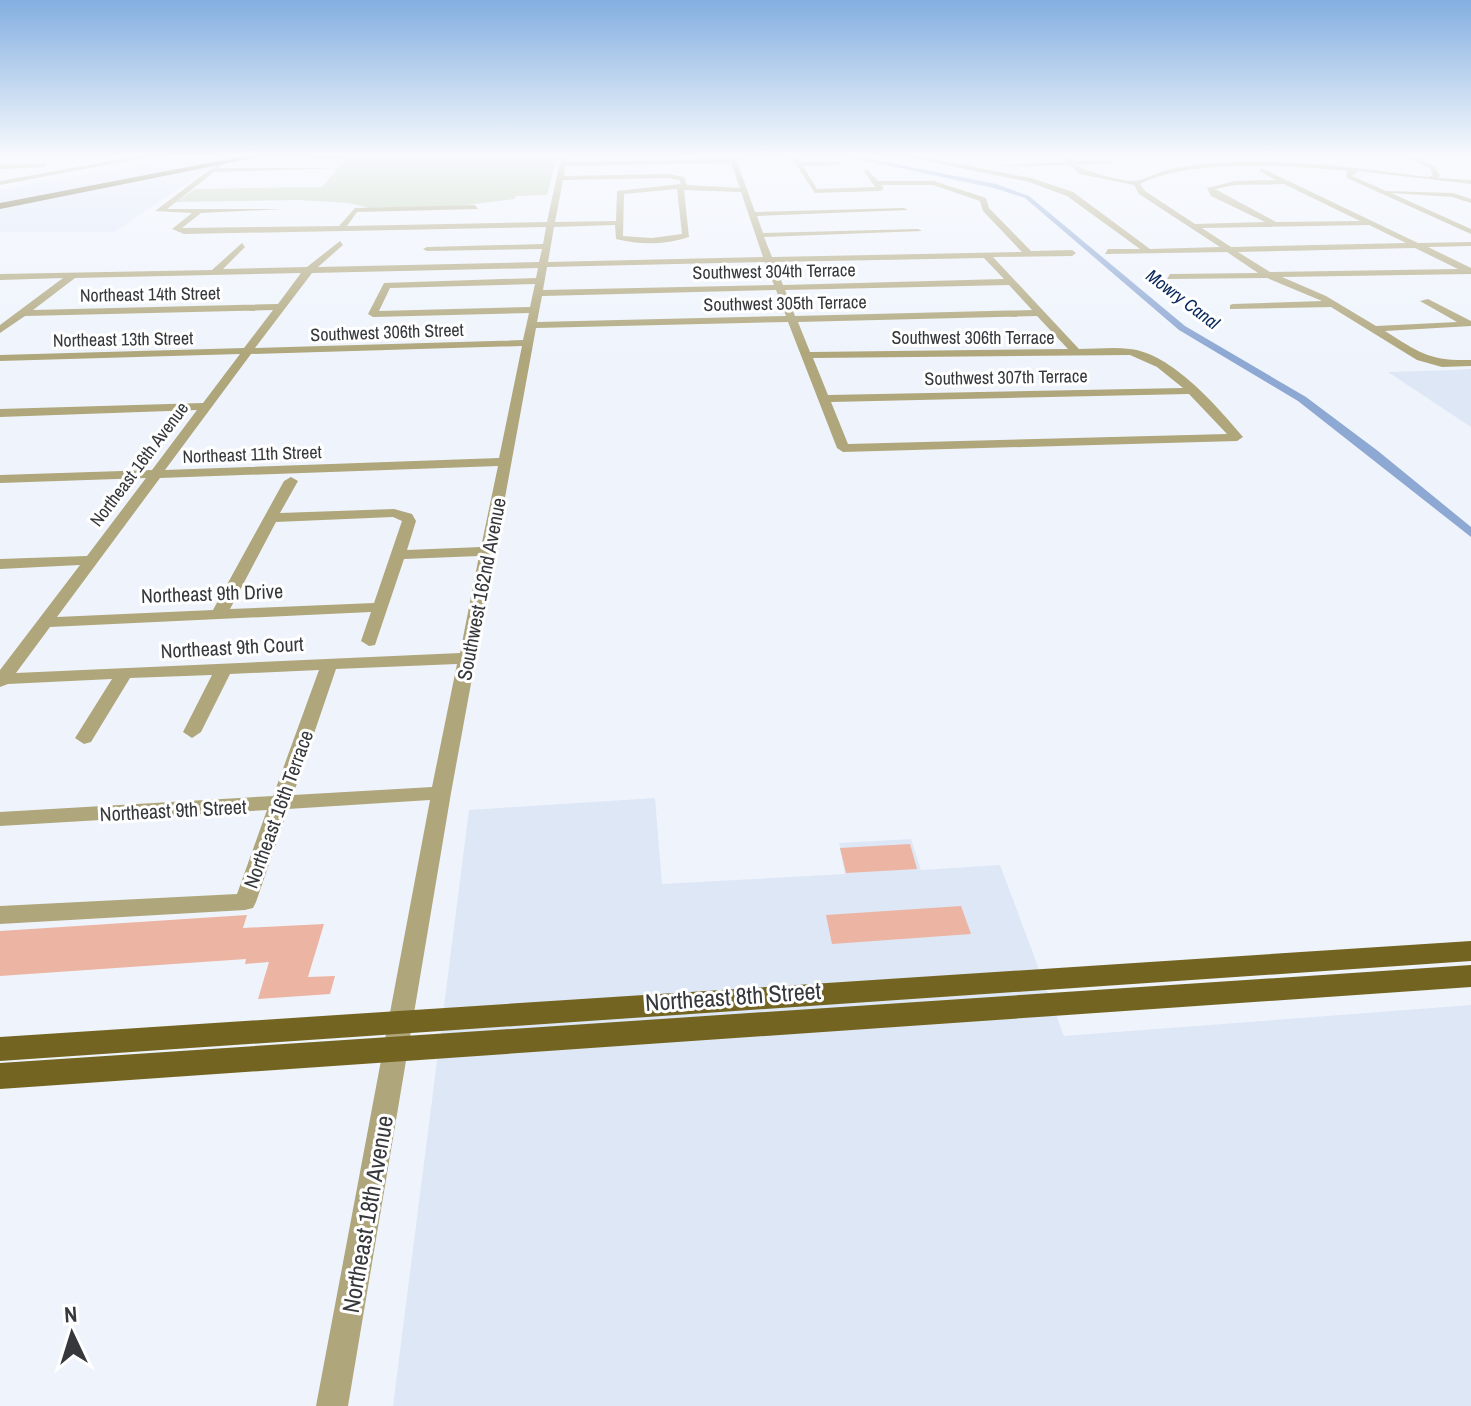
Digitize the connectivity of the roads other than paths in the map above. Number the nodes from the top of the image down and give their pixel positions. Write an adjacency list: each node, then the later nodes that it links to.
1 (185, 222): 18 (street)
2 (267, 222): 18 (street)
3 (346, 222): 17 (street)
4 (685, 222): 12 (street)
5 (754, 222): 21 (street)
6 (998, 222): 32 (street)
7 (1108, 222): 30 (street)
8 (1186, 222): 16 (street)
9 (1267, 222): 15 (street)
10 (1366, 222): 13 (street)
11 (1447, 222): 20 (street)
12 (618, 223): 14 (street)
13 (1369, 223): 15 (street); 26 (street)
14 (550, 224): 17 (street); 27 (street, Southwest 162nd Avenue)
15 (1274, 225): 16 (street)
16 (1193, 226): 29 (street)
17 (341, 229): 18 (street)
18 (259, 230)
19 (918, 231): 21 (street)
20 (1471, 232)
21 (759, 235): 35 (street)
22 (432, 238): 28 (street)
23 (340, 243): 38 (street, Northeast 16th Avenue)
24 (1471, 244): 26 (street)
25 (242, 245): 40 (street)
26 (1417, 245): 29 (street); 39 (street)
27 (546, 246): 28 (street); 36 (street, Southwest 162nd Avenue)
28 (427, 249): 37 (street)
29 (1227, 249): 30 (street); 42 (street)
30 (1148, 251): 31 (street)
31 (1108, 252)
32 (1028, 253): 33 (street); 34 (street)
33 (1072, 253)
34 (985, 254): 35 (street); 46 (street)
35 (768, 259): 36 (street); 47 (street)
36 (542, 264): 37 (street); 45 (street, Southwest 162nd Avenue)
37 (416, 267): 38 (street)
38 (309, 270): 40 (street); 51 (street, Northeast 16th Avenue)
39 (1471, 271): 42 (street)
40 (215, 272): 41 (street)
41 (73, 275): 43 (street); 54 (street)
42 (1268, 275): 44 (street); 50 (street)
43 (0, 277)
44 (1170, 277)
45 (539, 281): 48 (street, Southwest 162nd Avenue); 53 (street)
46 (1011, 282): 47 (street, Southwest 304th Terrace); 55 (street)
47 (779, 287): 48 (street, Southwest 304th Terrace); 56 (street)
48 (538, 293): 53 (street, Southwest 162nd Avenue)
49 (1425, 301): 58 (street)
50 (1333, 304): 52 (street); 58 (street)
51 (280, 307): 54 (street, Northeast 14th Street); 61 (street, Northeast 16th Avenue)
52 (1233, 307)
53 (534, 310): 57 (street, Southwest 162nd Avenue)
54 (21, 313): 59 (street)
55 (1040, 313): 56 (street, Southwest 305th Terrace); 62 (street)
56 (790, 319): 57 (street, Southwest 305th Terrace); 63 (street)
57 (531, 325): 60 (street, Southwest 162nd Avenue)
58 (1373, 329): 65 (street)
59 (0, 330)
60 (528, 343): 61 (street, Southwest 306th Street); 70 (street, Southwest 162nd Avenue)
61 (246, 352): 64 (street, Northeast 13th Street); 68 (street, Northeast 16th Avenue)
62 (1076, 352): 63 (street, Southwest 306th Terrace); 66 (street, Southwest 306th Terrace)
63 (807, 355): 67 (street)
64 (0, 358)
65 (1471, 363)
66 (1189, 391): 67 (street, Southwest 307th Terrace); 67 (street)
67 (823, 399)
68 (206, 406): 69 (street); 71 (street, Northeast 16th Avenue)
69 (0, 413)
70 (506, 462): 71 (street, Northeast 11th Street); 75 (street, Southwest 162nd Avenue)
71 (154, 474): 72 (street, Northeast 11th Street); 77 (street, Northeast 16th Avenue)
72 (0, 479)
73 (291, 481): 74 (street)
74 (272, 518): 76 (street); 80 (street)
75 (487, 551): 76 (street); 83 (street, Southwest 162nd Avenue)
76 (398, 555): 79 (street)
77 (89, 560): 78 (street); 81 (street, Northeast 16th Avenue)
78 (0, 564)
79 (381, 607): 80 (street, Northeast 9th Drive); 82 (street)
80 (219, 614): 81 (street, Northeast 9th Drive)
81 (44, 622): 87 (street, Northeast 16th Avenue)
82 (369, 641)
83 (467, 658): 84 (street, Northeast 9th Court); 90 (street, Southwest 162nd Avenue)
84 (329, 665): 85 (street, Northeast 9th Court); 91 (street, Northeast 16th Terrace)
85 (223, 670): 86 (street, Northeast 9th Court); 88 (street)
86 (124, 674): 87 (street, Northeast 9th Court); 89 (street)
87 (1, 680)
88 (192, 732)
89 (84, 738)
90 (441, 793): 91 (street, Northeast 9th Street); 98 (street, Southwest 162nd Avenue)
91 (278, 804): 92 (street, Northeast 9th Street); 93 (street, Northeast 16th Terrace)
92 (0, 819)
93 (0, 915)
94 (1471, 951): 96 (main road, Northeast 8th Street)
95 (1471, 976): 97 (main road, Northeast 8th Street)
96 (1026, 981): 97 (main road); 98 (main road, Northeast 8th Street)
97 (1043, 1005): 98 (main road, Northeast 8th Street)
98 (400, 1036): 99 (main road, Northeast 8th Street); 100 (main road, Northeast 8th Street); 101 (street, Northeast 18th Avenue)
99 (0, 1049)
100 (0, 1076)
101 (332, 1406)

